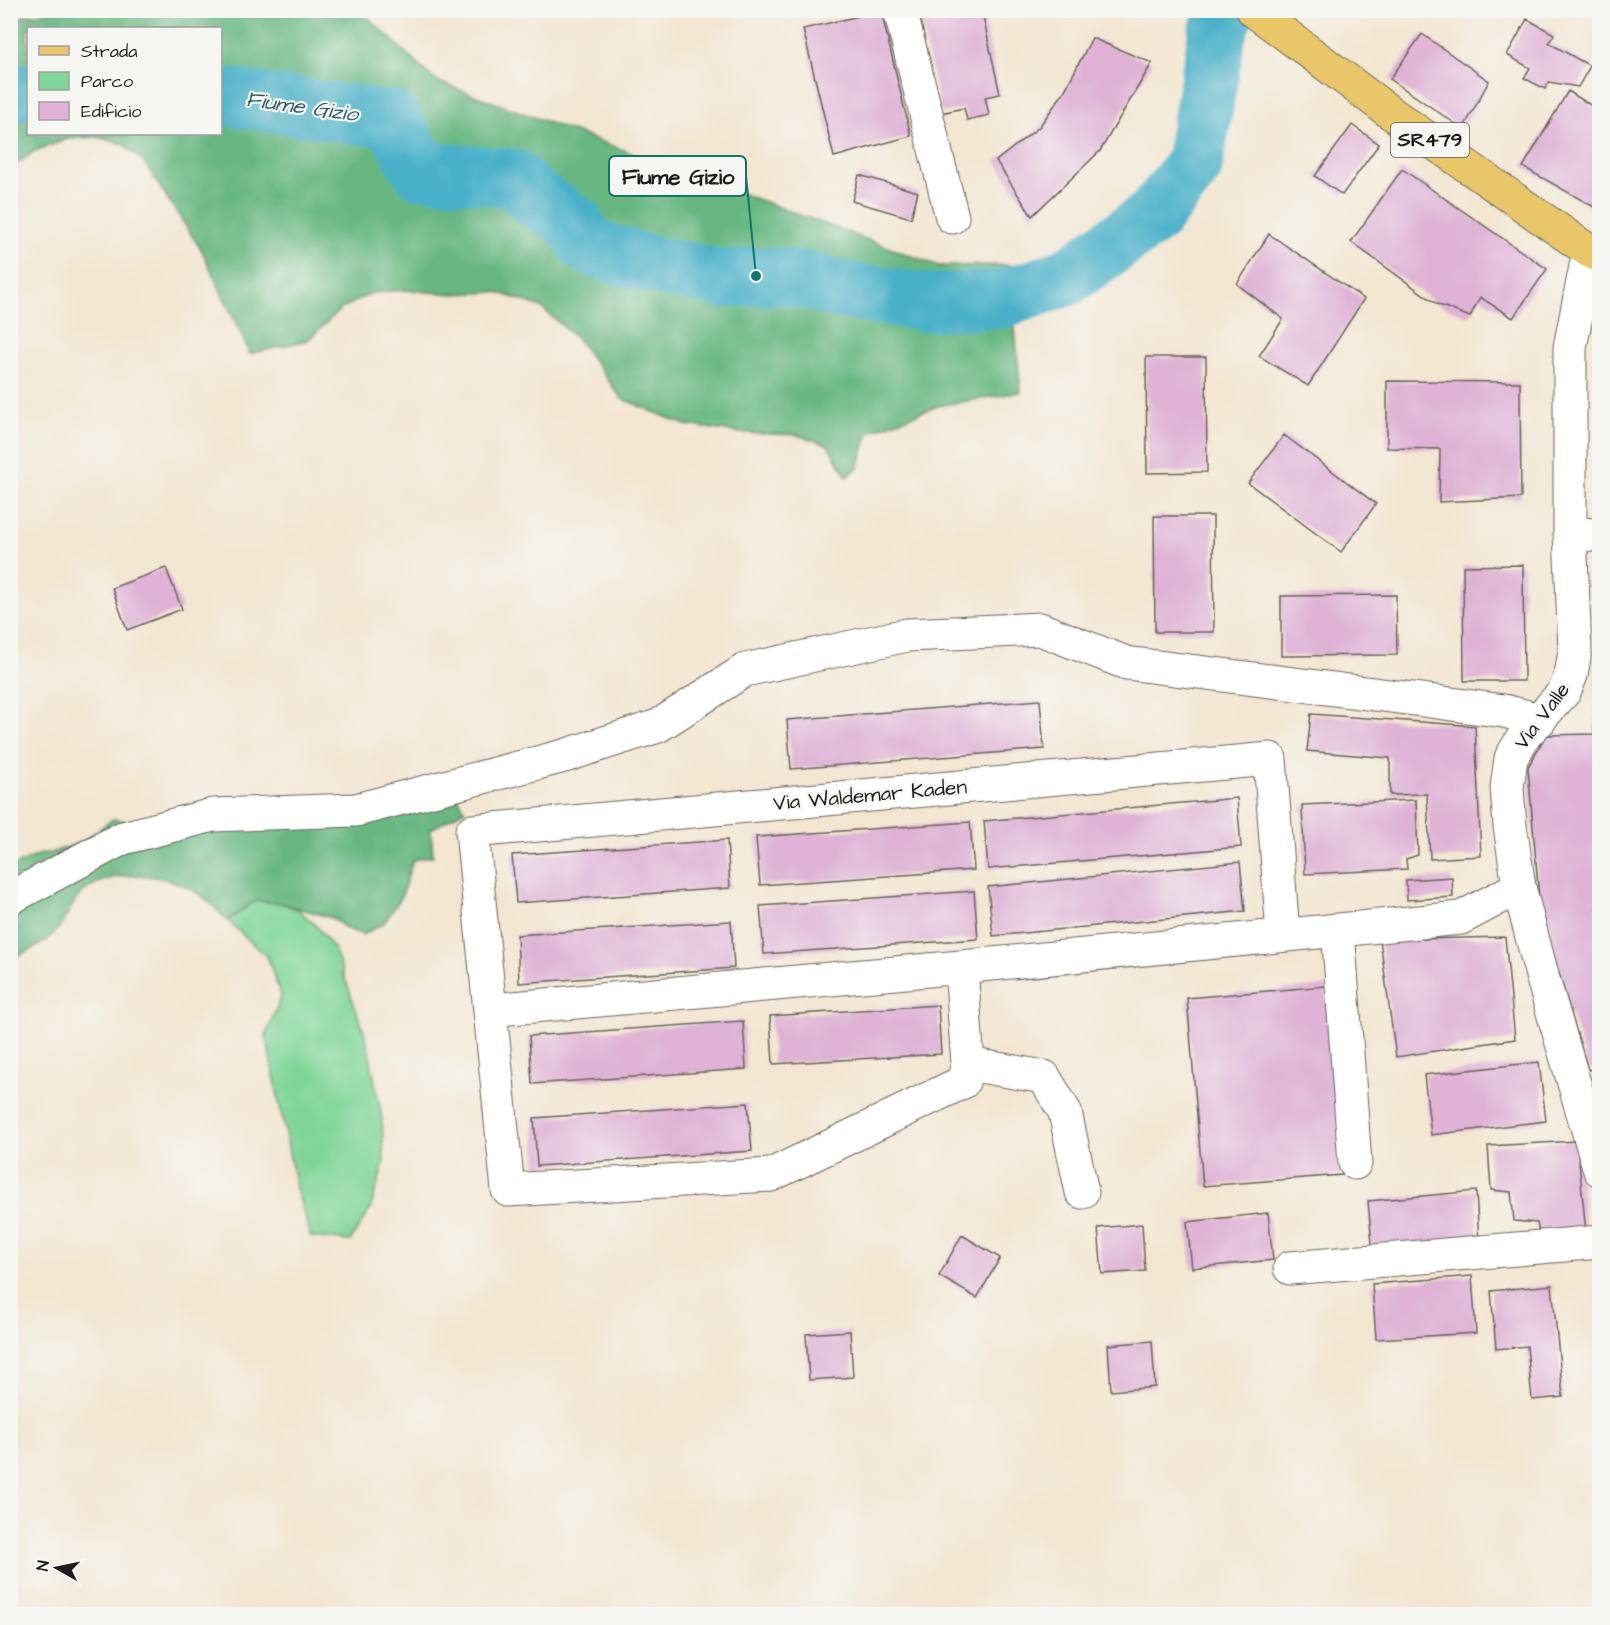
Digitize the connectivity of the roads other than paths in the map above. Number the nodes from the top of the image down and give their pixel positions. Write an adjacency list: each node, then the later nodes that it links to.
1 (900, 10): 3 (street)
2 (1259, 15): 4 (main road, SR479)
3 (952, 217)
4 (1594, 254): 5 (street, Via Valle)
5 (1585, 534): 6 (street, Via Valle)
6 (1540, 720): 7 (street, Via Valle); 8 (street)
7 (1519, 887): 9 (street); 15 (street, Via Valle)
8 (10, 898)
9 (1338, 930): 10 (street); 14 (street)
10 (1283, 935): 11 (street); 12 (street, Via Waldemar Kaden)
11 (961, 967): 12 (street); 13 (street)
12 (490, 1010): 13 (street, Via Waldemar Kaden)
13 (968, 1064): 16 (street)
14 (1355, 1162)
15 (1599, 1170)
16 (1082, 1192)
17 (1599, 1242): 18 (street)
18 (1290, 1268)

